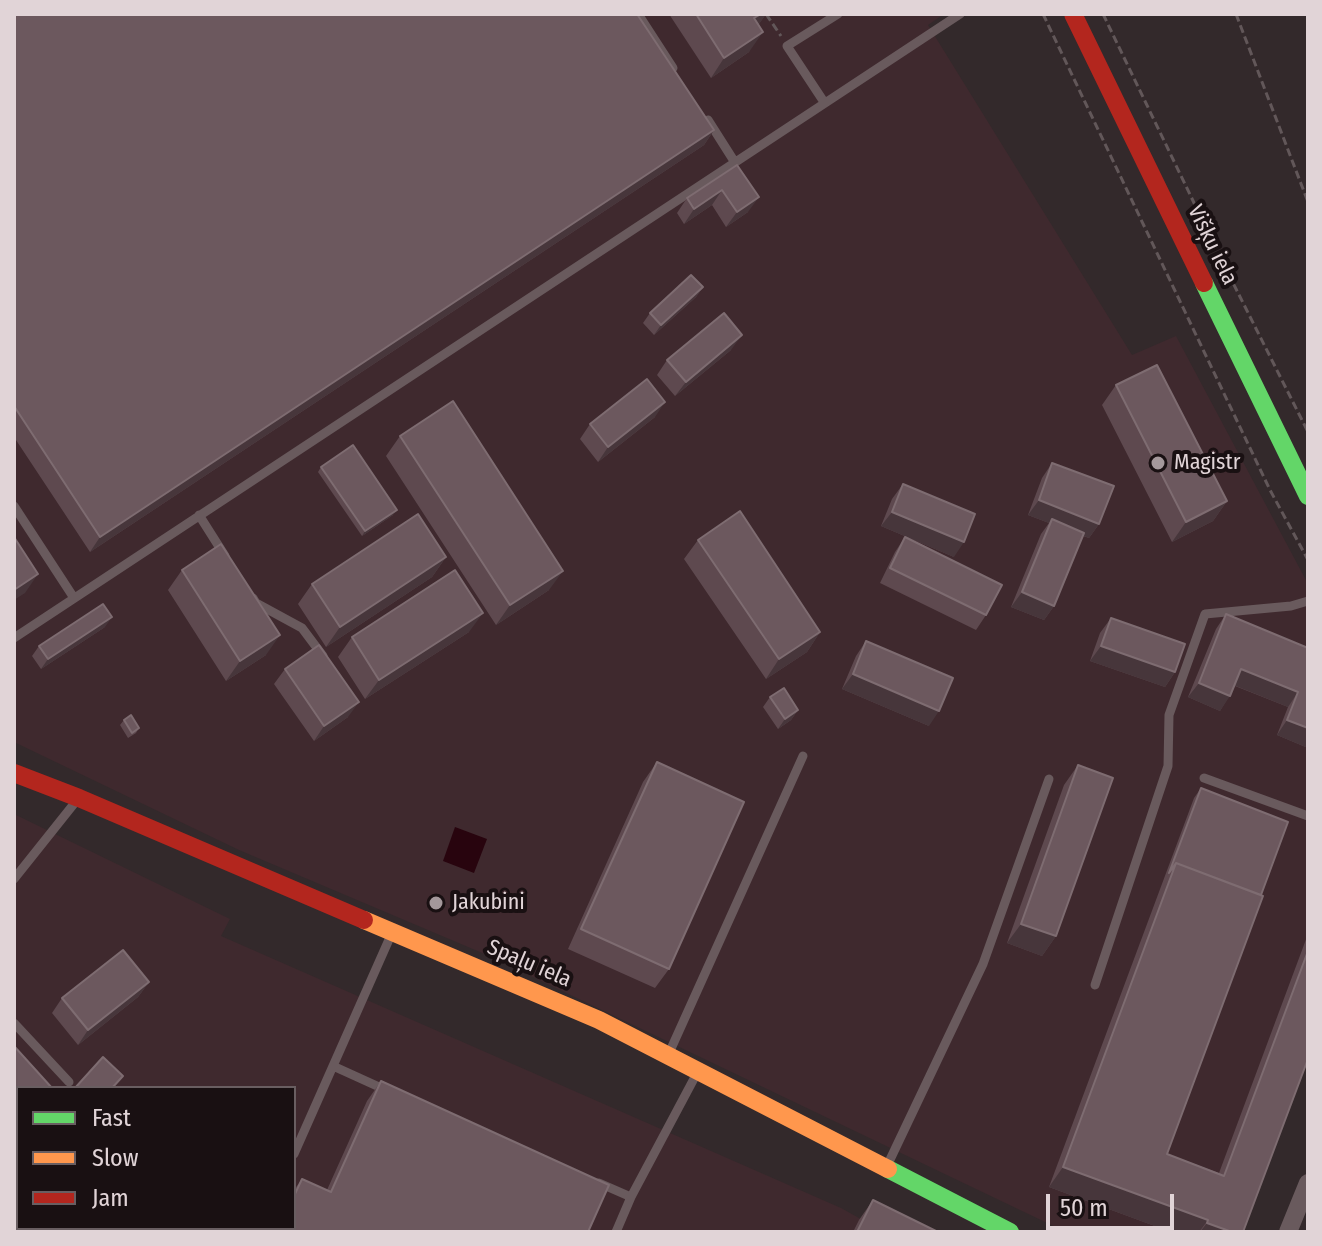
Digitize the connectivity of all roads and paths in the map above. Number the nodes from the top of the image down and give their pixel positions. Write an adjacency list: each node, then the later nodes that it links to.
1 (638, 14): 10 (lane)
2 (766, 14): 9 (path)
3 (838, 14): 9 (lane)
4 (960, 14): 11 (lane)
5 (1043, 14): 19 (path)
6 (1073, 14): 16 (street, Višķu iela)
7 (1103, 14): 15 (path)
8 (1236, 14): 14 (path)
9 (787, 46): 11 (lane)
10 (678, 75)
11 (824, 102): 13 (lane)
12 (702, 112): 13 (lane)
13 (734, 161): 18 (lane)
14 (1308, 202)
15 (1308, 432)
16 (1308, 496)
17 (14, 506): 22 (lane)
18 (199, 515): 20 (lane); 22 (lane)
19 (1308, 560)
20 (231, 565)
21 (248, 590): 25 (lane)
22 (74, 598): 24 (lane)
23 (1308, 601): 34 (lane)
24 (14, 638)
25 (328, 664)
26 (803, 756): 36 (lane)
27 (14, 773): 30 (street, Spaļu iela)
28 (1204, 778): 31 (lane)
29 (1049, 779): 42 (lane)
30 (79, 798): 32 (lane); 33 (street, Spaļu iela)
31 (1308, 816)
32 (14, 879)
33 (393, 932): 36 (street, Spaļu iela); 37 (lane)
34 (1095, 985)
35 (14, 1023): 39 (lane)
36 (668, 1054): 38 (street, Spaļu iela)
37 (333, 1066): 40 (lane); 41 (lane)
38 (699, 1070): 42 (street, Spaļu iela); 45 (lane)
39 (69, 1082)
40 (399, 1096)
41 (296, 1149)
42 (886, 1167): 47 (street, Spaļu iela)
43 (590, 1179): 45 (lane)
44 (1306, 1193): 48 (street)
45 (631, 1197): 46 (lane)
46 (616, 1232)
47 (1010, 1232)
48 (1288, 1232)

